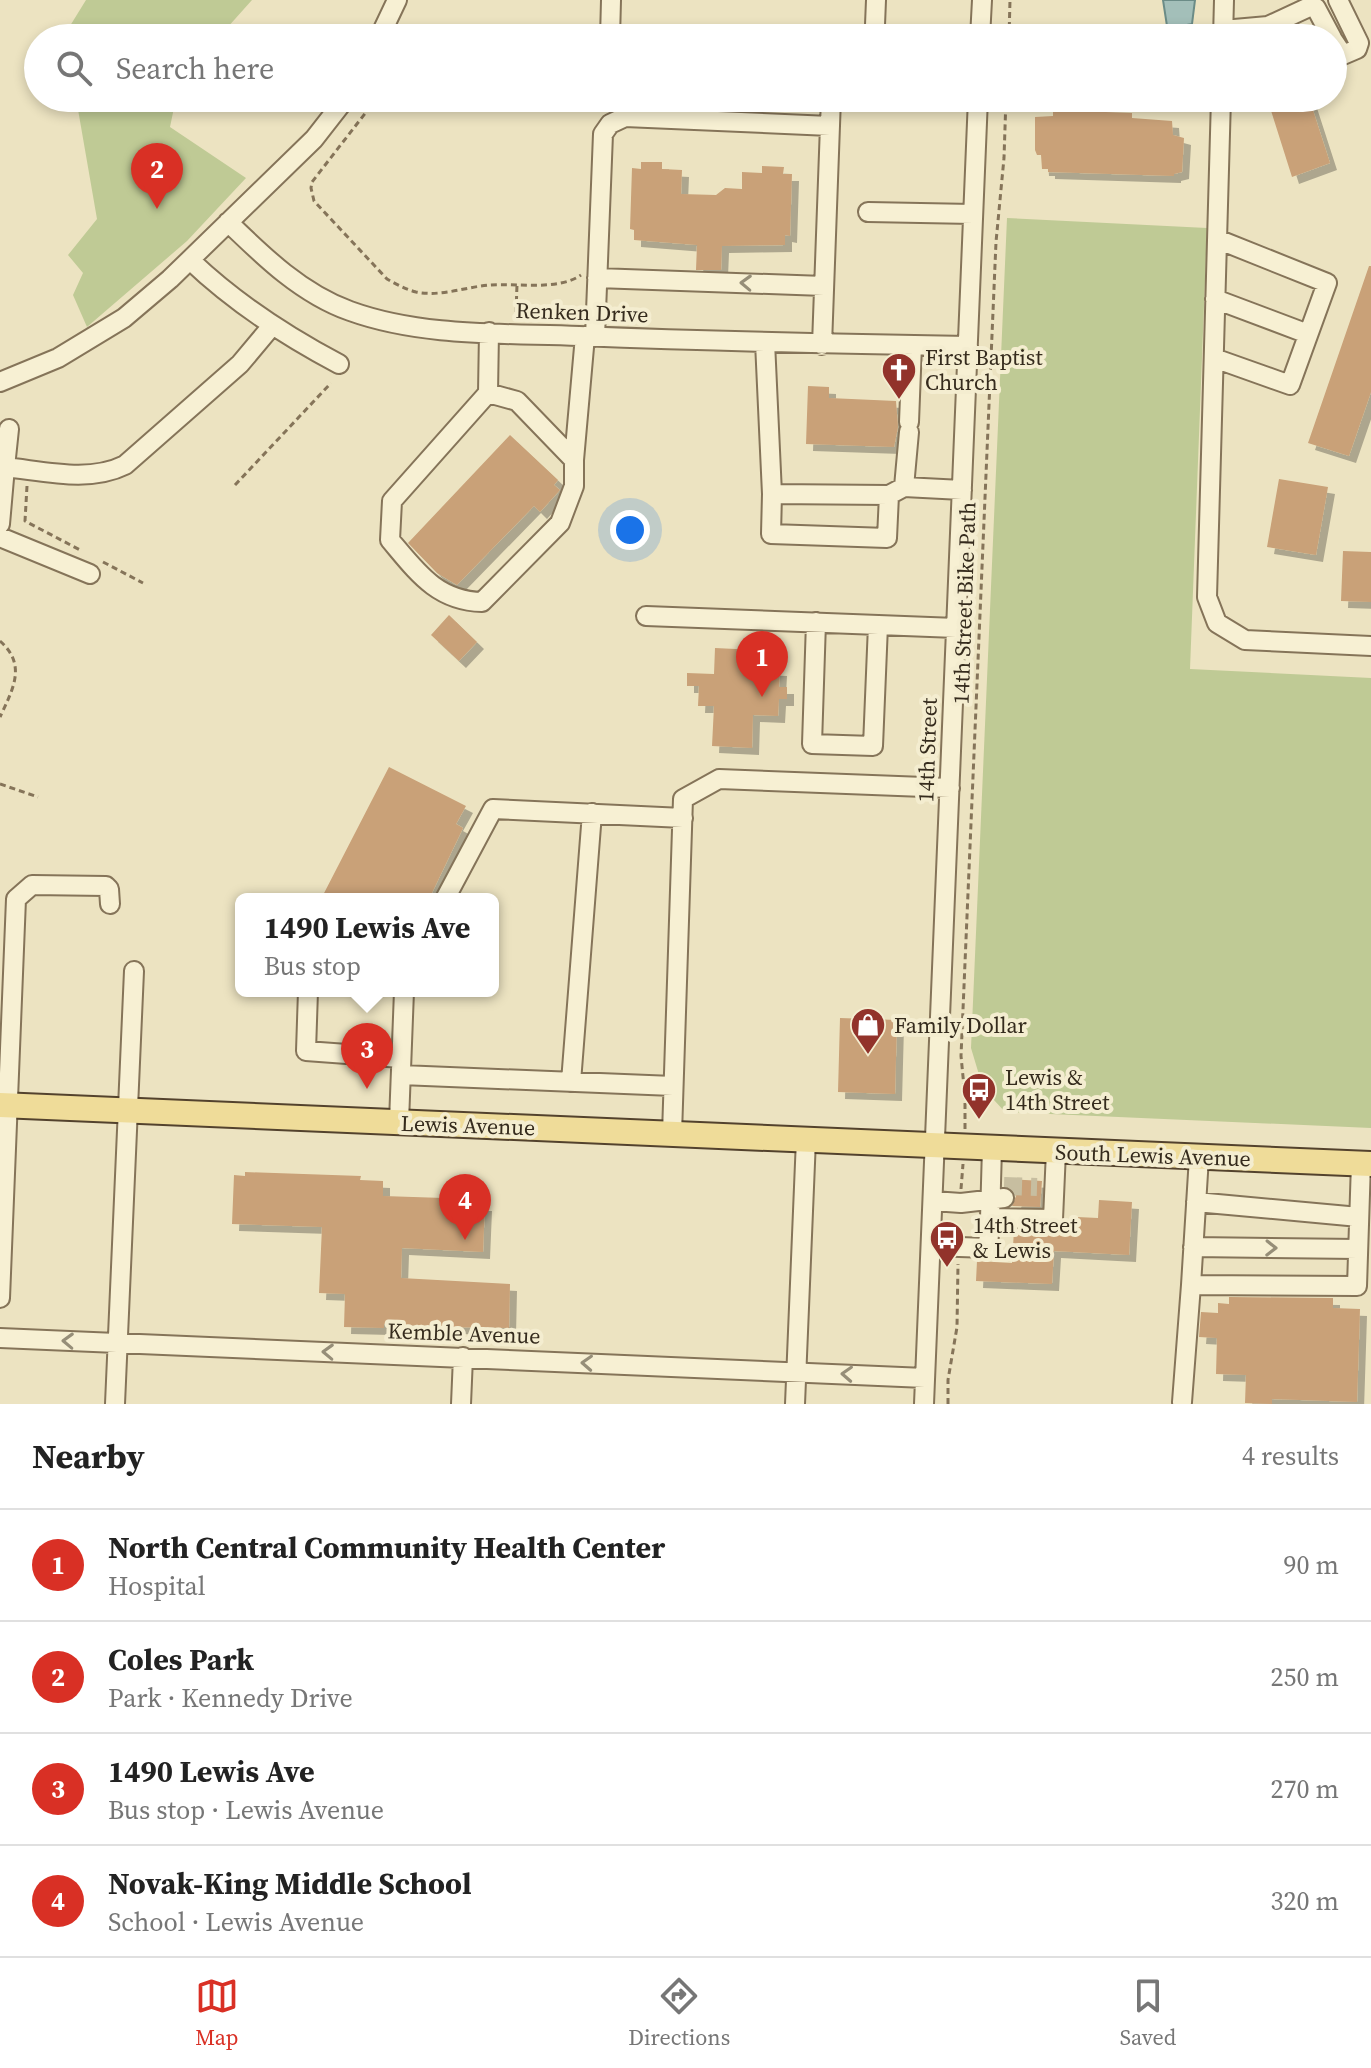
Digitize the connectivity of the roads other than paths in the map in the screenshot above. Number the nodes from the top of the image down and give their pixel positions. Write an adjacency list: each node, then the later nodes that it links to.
1 (397, 0): 7 (street)
2 (611, 0): 8 (street)
3 (876, 0): 9 (street)
4 (982, 0): 10 (street)
5 (1224, 0): 11 (street)
6 (1338, 0): 14 (street)
7 (386, 24)
8 (610, 24)
9 (873, 24)
10 (981, 24)
11 (1223, 24)
12 (1272, 24): 13 (street)
13 (1324, 24)
14 (1347, 53)
15 (342, 112): 24 (street)
16 (621, 112): 27 (street)
17 (679, 112): 21 (street)
18 (830, 112): 21 (street)
19 (977, 112): 23 (street, 14th Street)
20 (1221, 112): 25 (street)
21 (830, 126): 28 (street)
22 (868, 212): 23 (street)
23 (973, 214): 37 (street, 14th Street)
24 (228, 222): 26 (street); 31 (street, Renken Drive)
25 (1217, 239): 29 (street); 32 (street)
26 (190, 260): 30 (street); 40 (street)
27 (590, 275): 28 (street, one-way to 27); 33 (street)
28 (824, 286): 35 (street)
29 (1215, 299): 32 (street); 38 (street)
30 (271, 327): 39 (street); 44 (street)
31 (489, 332): 33 (street, Renken Drive); 41 (street)
32 (1308, 334): 38 (street)
33 (590, 336): 34 (street, Renken Drive); 43 (street)
34 (765, 342): 35 (street, Renken Drive); 47 (street)
35 (822, 345): 36 (street, Renken Drive)
36 (912, 345): 37 (street, Renken Drive); 46 (street)
37 (968, 346): 45 (street, 14th Street)
38 (1214, 358): 55 (street)
39 (339, 364)
40 (0, 382)
41 (488, 393): 43 (street); 43 (street)
42 (9, 429): 44 (street)
43 (574, 460)
44 (5, 467): 48 (street)
45 (962, 490): 46 (street); 54 (street, 14th Street)
46 (896, 491): 47 (street); 47 (street)
47 (772, 494)
48 (0, 524)
49 (0, 537): 50 (street)
50 (90, 574)
51 (646, 616): 52 (street)
52 (816, 622): 53 (street); 53 (street)
53 (878, 625): 54 (street)
54 (956, 628): 56 (street, 14th Street)
55 (1371, 646)
56 (950, 788): 58 (street); 72 (street, 14th Street)
57 (592, 813): 58 (street); 59 (street); 65 (street)
58 (683, 818): 66 (street)
59 (448, 893)
60 (110, 904): 67 (street)
61 (134, 971): 68 (street)
62 (308, 997): 64 (street)
63 (404, 997): 64 (street)
64 (401, 1067): 65 (street); 69 (street)
65 (571, 1082): 66 (street)
66 (673, 1086): 70 (street)
67 (4, 1105): 68 (main road, Lewis Avenue); 86 (street)
68 (128, 1110): 69 (main road, Lewis Avenue); 88 (street)
69 (399, 1122): 70 (main road, Lewis Avenue)
70 (672, 1134): 71 (main road, Lewis Avenue)
71 (806, 1139): 72 (main road, Lewis Avenue); 90 (street)
72 (935, 1146): 73 (main road, South Lewis Avenue); 78 (street, 14th Street)
73 (992, 1148): 74 (main road, South Lewis Avenue); 77 (street)
74 (1056, 1151): 75 (main road, South Lewis Avenue); 81 (street)
75 (1199, 1157): 76 (main road, South Lewis Avenue); 79 (street)
76 (1366, 1163): 80 (street)
77 (997, 1192): 78 (street); 81 (street)
78 (933, 1201): 82 (street, 14th Street)
79 (1196, 1202): 80 (street); 83 (street)
80 (1359, 1217): 84 (street)
81 (990, 1218): 82 (street)
82 (931, 1246): 91 (street, 14th Street)
83 (1193, 1247): 84 (street, one-way to 84); 85 (street)
84 (1358, 1249): 85 (street)
85 (1191, 1285): 92 (street)
86 (0, 1298)
87 (0, 1338): 88 (street, Kemble Avenue, one-way to 87)
88 (118, 1343): 89 (street, Kemble Avenue, one-way to 88); 93 (street)
89 (463, 1357): 90 (street, Kemble Avenue, one-way to 89); 94 (street)
90 (797, 1372): 91 (street, Kemble Avenue, one-way to 90); 95 (street)
91 (925, 1378): 96 (street, 14th Street)
92 (1182, 1402)
93 (115, 1404)
94 (461, 1404)
95 (795, 1404)
96 (924, 1404)

